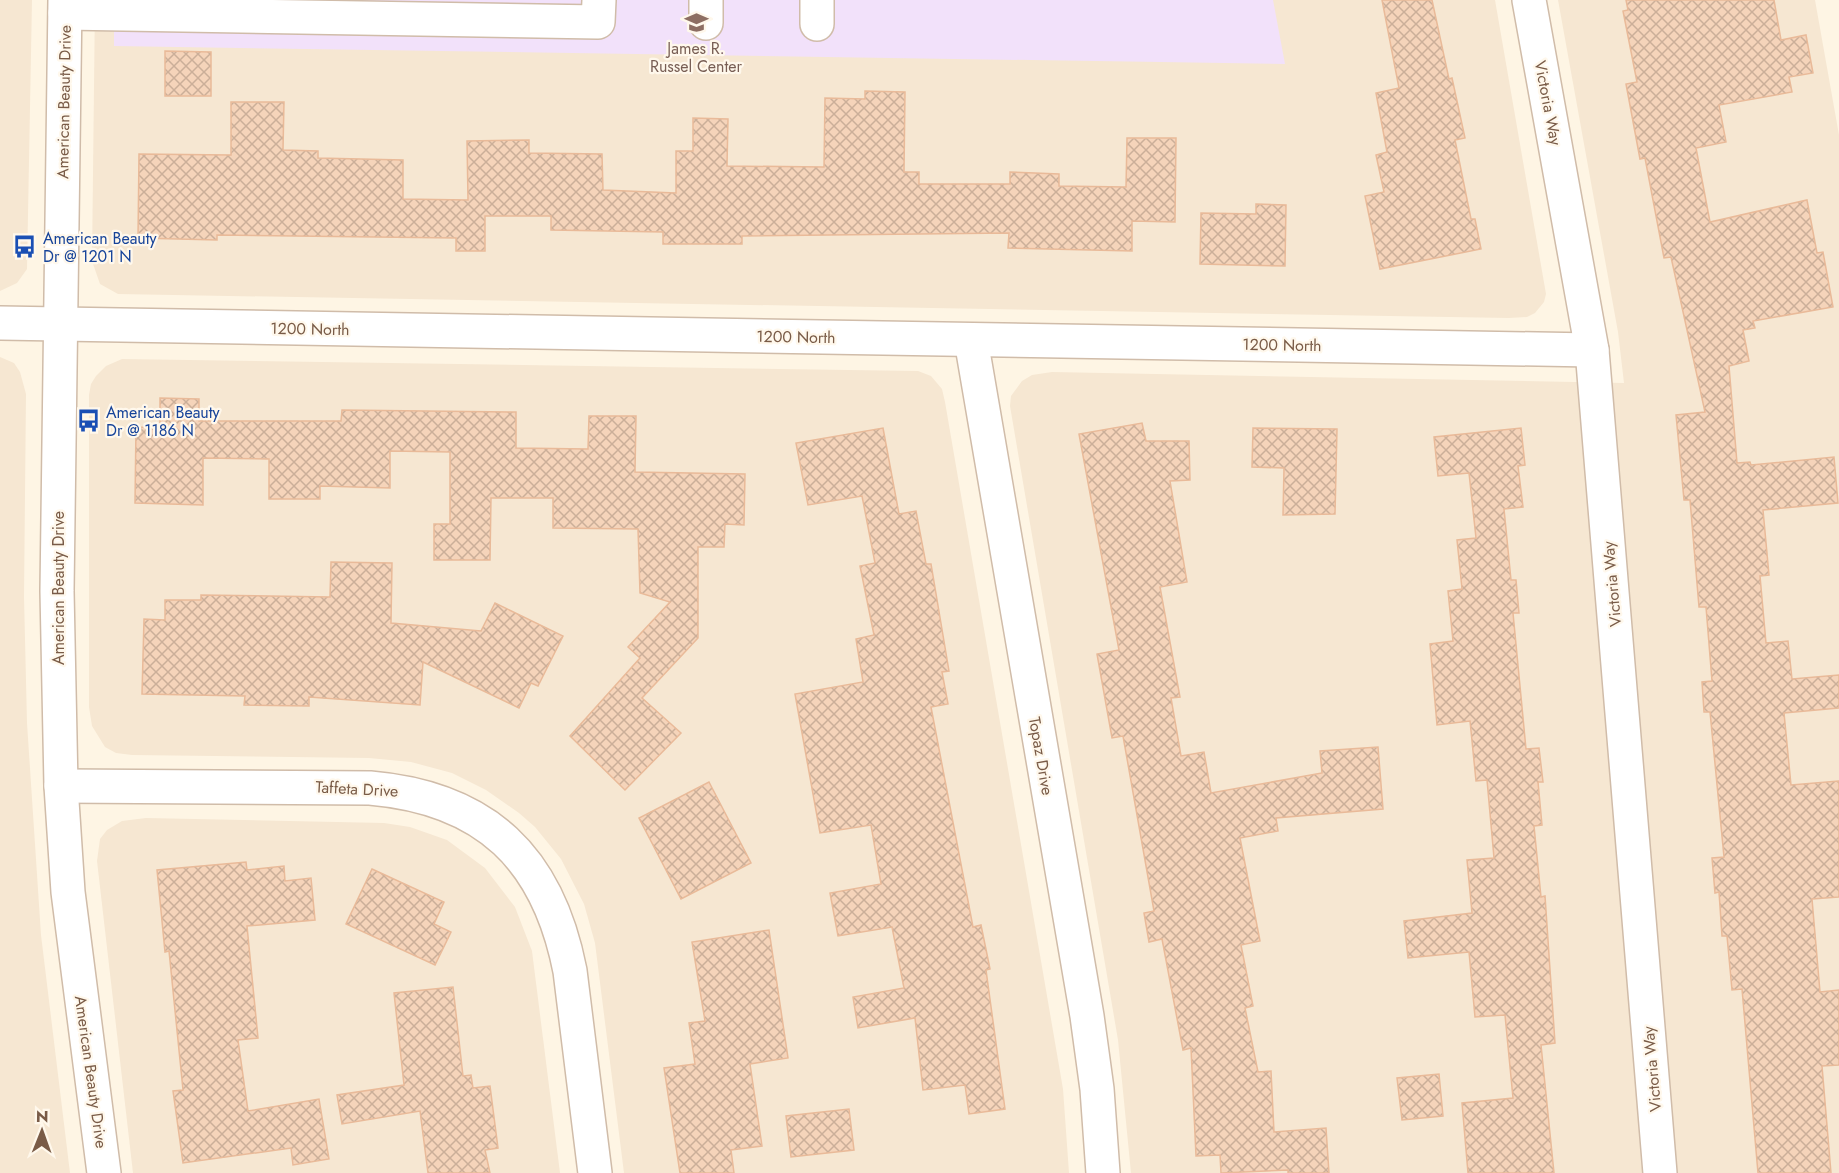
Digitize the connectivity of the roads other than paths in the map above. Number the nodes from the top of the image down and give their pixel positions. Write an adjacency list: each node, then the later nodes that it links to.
1 (599, 0): 4 (street)
2 (1529, 0): 8 (street, Victoria Way)
3 (65, 7): 4 (street); 6 (street, American Beauty Drive)
4 (329, 9)
5 (0, 323): 6 (street, 1200 North)
6 (61, 324): 7 (street, 1200 North); 9 (street, American Beauty Drive)
7 (971, 340): 8 (street, 1200 North); 12 (street, Topaz Drive)
8 (1592, 350): 13 (street, Victoria Way)
9 (61, 786): 10 (street, American Beauty Drive); 11 (street, Taffeta Drive)
10 (104, 1173)
11 (595, 1173)
12 (1103, 1173)
13 (1660, 1173)

